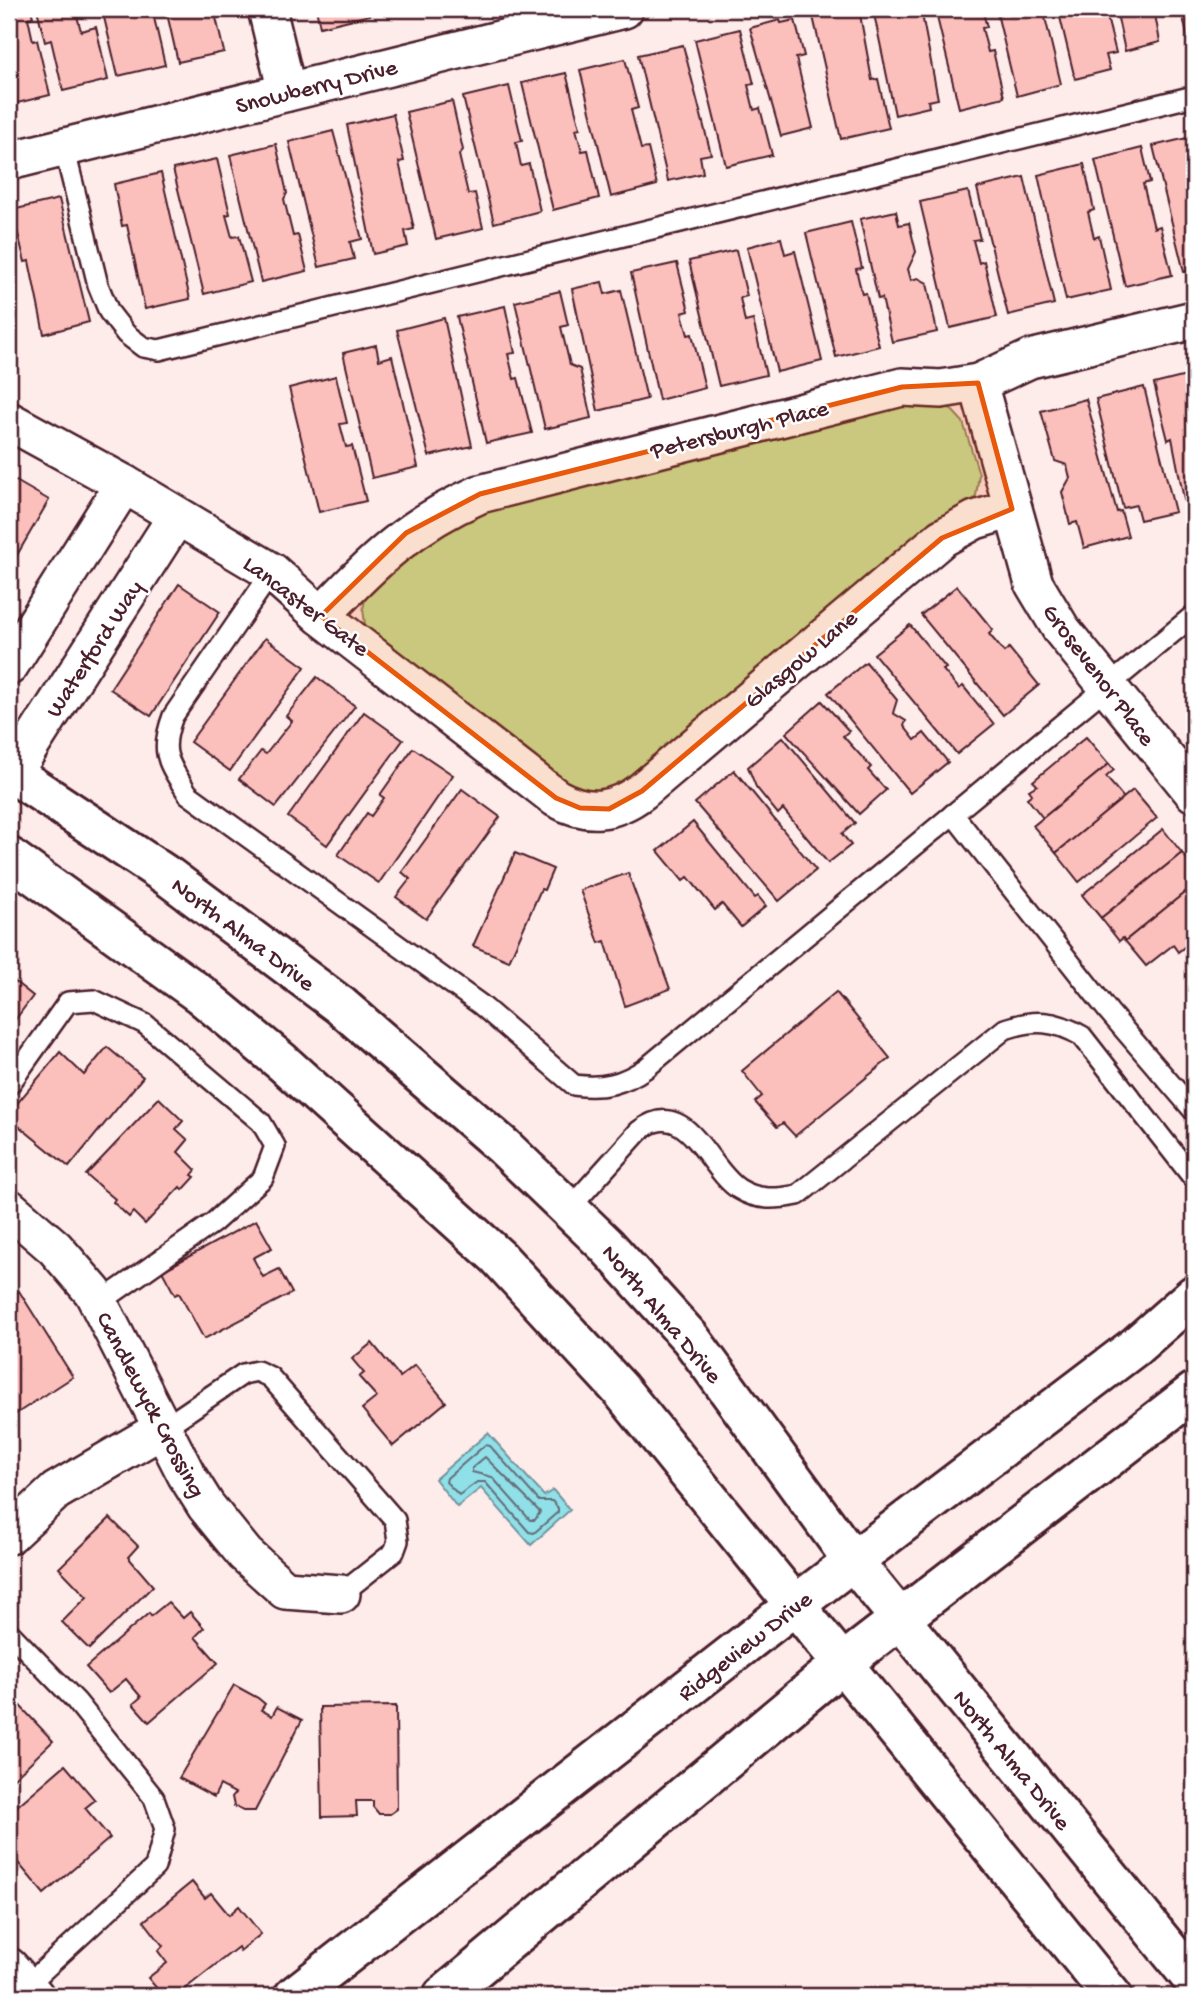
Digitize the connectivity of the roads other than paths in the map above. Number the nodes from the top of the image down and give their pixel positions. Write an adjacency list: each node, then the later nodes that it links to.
1 (267, 9): 3 (street)
2 (624, 9): 3 (street, Snowberry Drive)
3 (287, 92): 5 (street, Snowberry Drive)
4 (1194, 96): 5 (lane)
5 (64, 147): 6 (street, Snowberry Drive)
6 (9, 161)
7 (1194, 320): 8 (street, Petersburgh Place)
8 (978, 383): 11 (street, Grosevenor Place); 15 (street, Petersburgh Place)
9 (12, 429): 10 (street, Lancaster Gate)
10 (124, 484): 12 (street, Lancaster Gate); 16 (street)
11 (1012, 509): 17 (street, Grosevenor Place); 20 (street, Glasgow Lane)
12 (177, 516): 13 (street, Lancaster Gate); 18 (street, Waterford Way)
13 (272, 572): 15 (street, Lancaster Gate); 21 (lane)
14 (1194, 615): 17 (lane)
15 (321, 616): 20 (street, Lancaster Gate)
16 (9, 666)
17 (1106, 687): 19 (street, Grosevenor Place); 21 (lane)
18 (10, 775): 27 (main road, North Alma Drive)
19 (1194, 793)
20 (590, 811)
21 (953, 814): 24 (lane)
22 (9, 857): 35 (main road)
23 (9, 1085): 29 (lane)
24 (1194, 1111)
25 (1194, 1180): 27 (lane)
26 (9, 1208): 29 (street, Candlewyck Crossing)
27 (569, 1209): 33 (main road, North Alma Drive)
28 (1194, 1295): 33 (main road, Ridgeview Drive)
29 (99, 1303): 31 (street, Candlewyck Crossing)
30 (1194, 1392): 36 (main road)
31 (162, 1429): 32 (street); 34 (street, Candlewyck Crossing); 34 (lane)
32 (9, 1535)
33 (853, 1560): 35 (main road, Ridgeview Drive); 36 (main road, North Alma Drive)
34 (341, 1594)
35 (795, 1605): 38 (main road); 41 (main road, Ridgeview Drive)
36 (900, 1617): 38 (main road); 39 (main road, North Alma Drive)
37 (9, 1632): 40 (lane)
38 (843, 1663): 42 (main road); 43 (main road)
39 (1194, 1980)
40 (21, 1987)
41 (294, 1996)
42 (443, 1996)
43 (1112, 1996)

